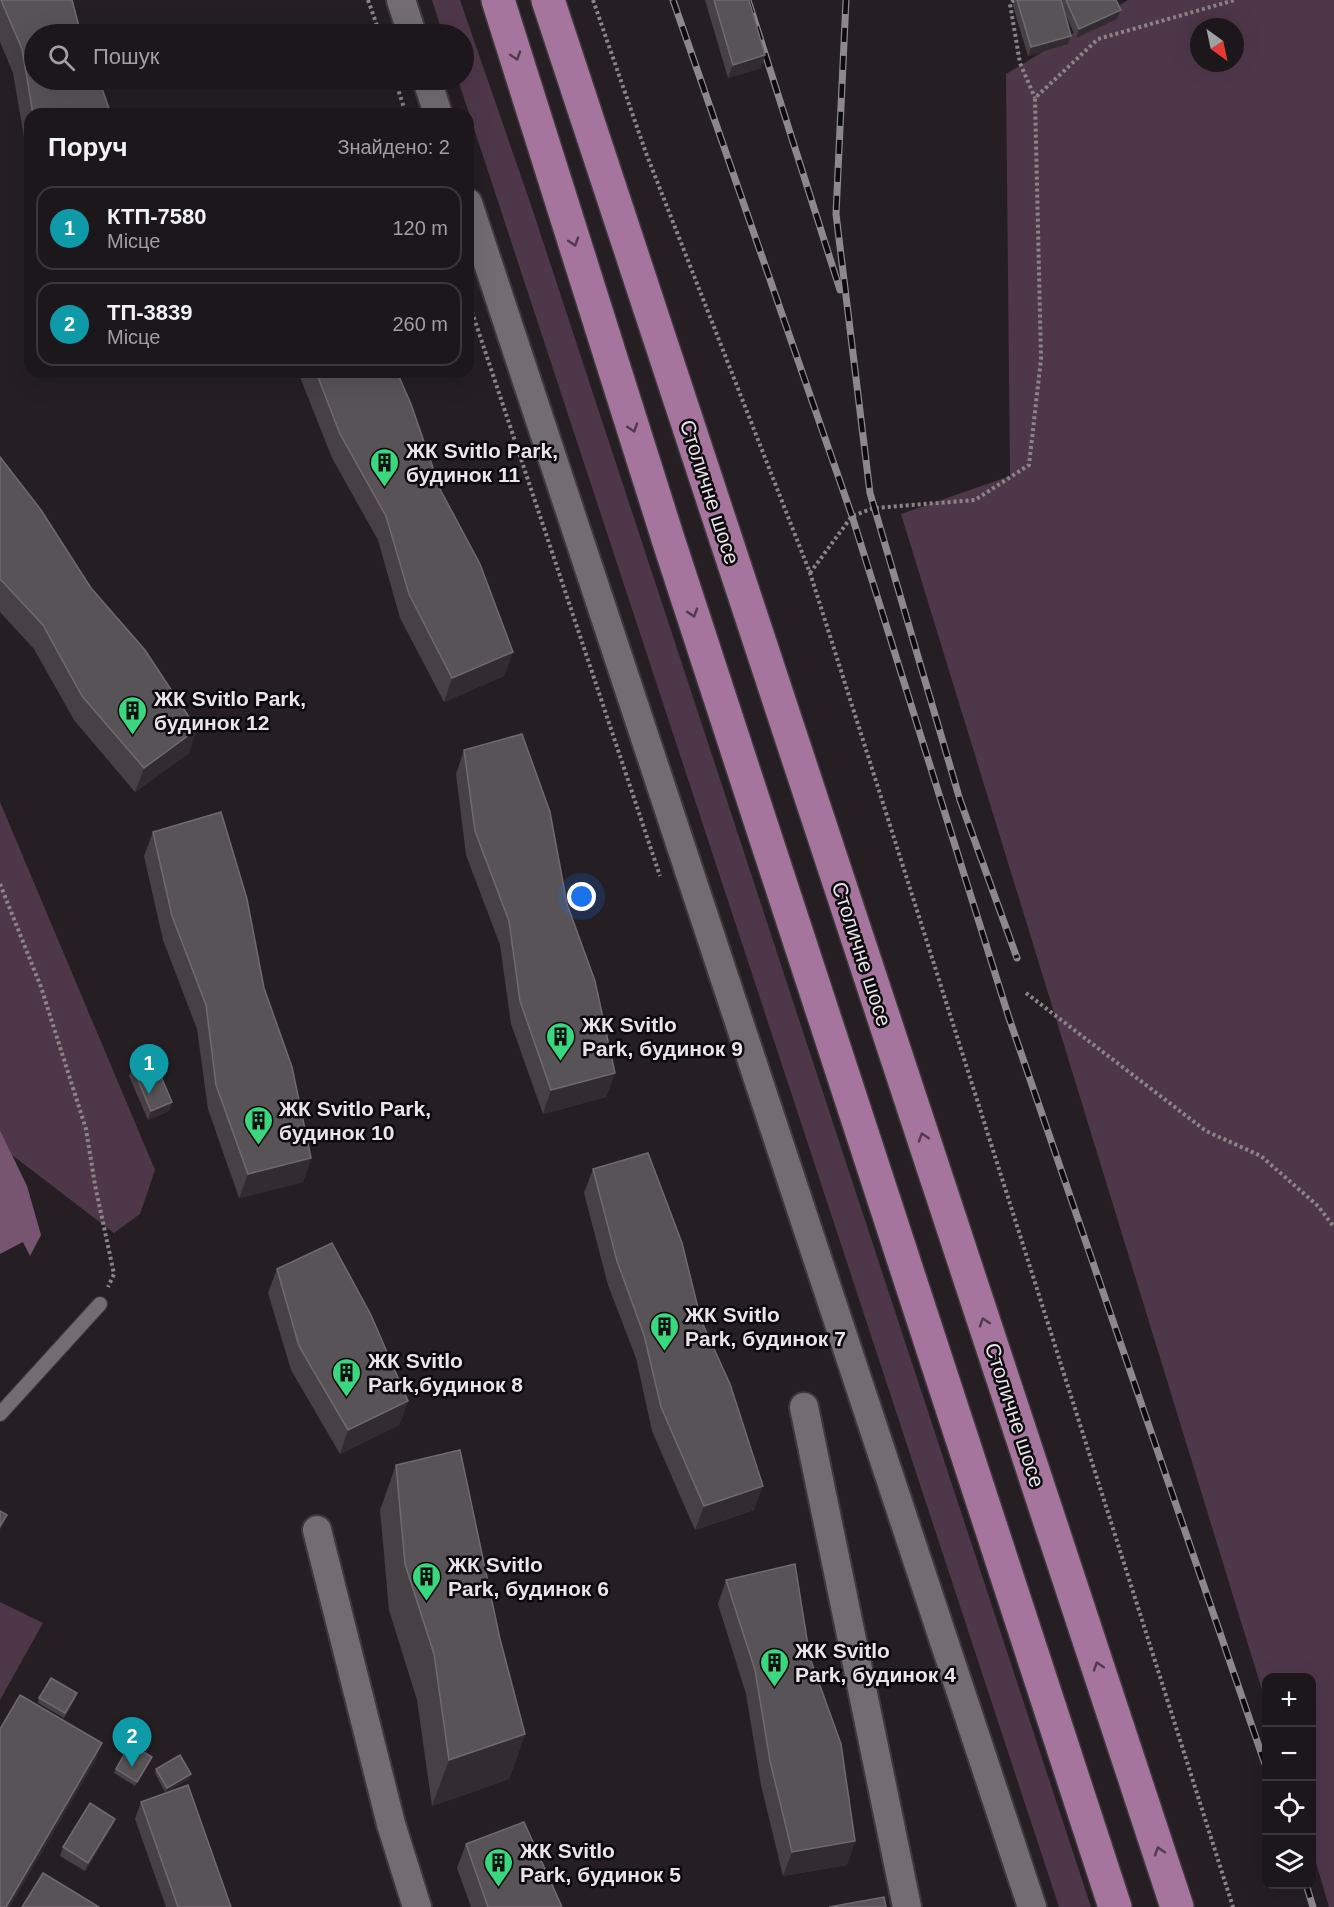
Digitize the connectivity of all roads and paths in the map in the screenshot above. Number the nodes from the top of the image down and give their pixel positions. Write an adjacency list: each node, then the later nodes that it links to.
1 (368, 0): 8 (path)
2 (401, 0): 9 (street)
3 (498, 0): 27 (highway, one-way to 27)
4 (548, 0): 28 (highway, Столичне шосе, one-way to 4)
5 (593, 0): 16 (path)
6 (1014, 0): 12 (path)
7 (1235, 0): 12 (path)
8 (376, 24)
9 (409, 24)
10 (398, 90): 13 (path)
11 (430, 90): 14 (street)
12 (1035, 99): 16 (path)
13 (404, 108)
14 (436, 108)
15 (474, 221): 26 (street)
16 (810, 573): 29 (path)
17 (0, 884): 20 (path)
18 (1026, 993): 19 (path)
19 (1334, 1227)
20 (100, 1304): 22 (lane)
21 (804, 1407): 25 (street)
22 (0, 1414)
23 (317, 1530): 24 (street)
24 (417, 1907)
25 (907, 1907)
26 (1032, 1907)
27 (1115, 1907)
28 (1178, 1907)
29 (1233, 1907)

